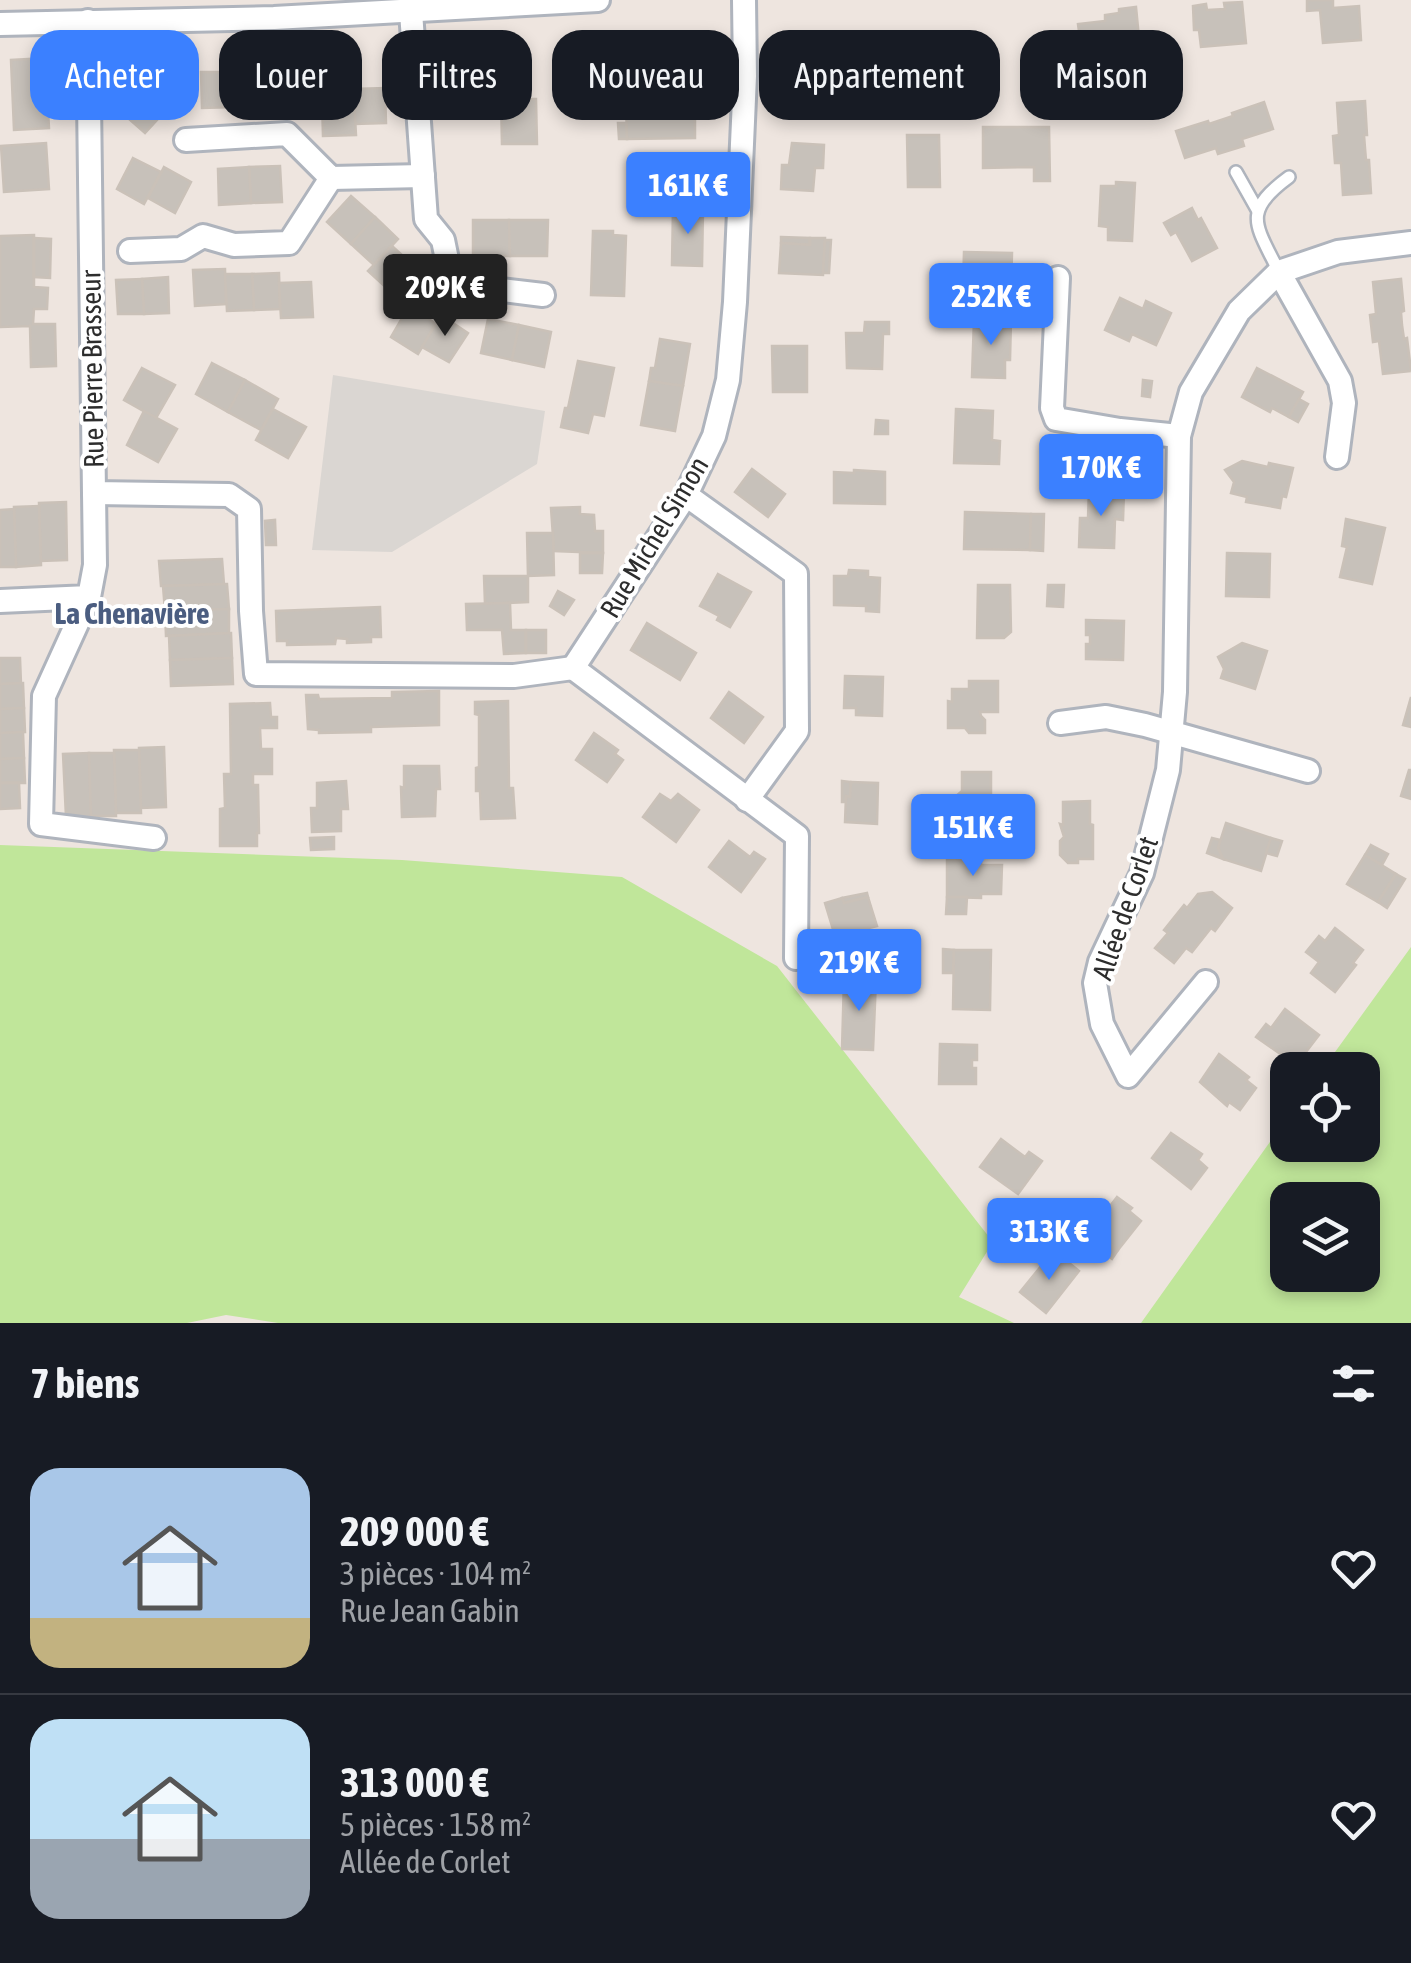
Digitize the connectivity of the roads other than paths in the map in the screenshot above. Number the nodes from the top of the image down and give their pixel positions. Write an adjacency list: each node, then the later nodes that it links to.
1 (224, 0): 7 (street)
2 (598, 0): 4 (street)
3 (744, 0): 24 (street, Rue Michel Simon)
4 (580, 1): 6 (street)
5 (374, 7): 6 (street); 7 (street)
6 (411, 12): 12 (street)
7 (246, 19): 8 (street)
8 (88, 21): 9 (street); 23 (street, Rue Pierre Brasseur)
9 (0, 24)
10 (186, 140): 14 (street)
11 (1236, 172): 15 (lane)
12 (423, 176): 14 (street); 20 (street)
13 (1288, 176): 15 (lane)
14 (331, 178): 17 (street)
15 (1258, 211): 18 (lane)
16 (1411, 242): 18 (street, Allée de Corlet)
17 (130, 251)
18 (1279, 272): 21 (street, Allée de Corlet); 22 (street)
19 (1058, 278): 21 (street)
20 (542, 296)
21 (1179, 436): 29 (street, Allée de Corlet)
22 (1337, 457)
23 (94, 493): 25 (street); 27 (street, Rue Pierre Brasseur)
24 (686, 495): 27 (street, Rue Michel Simon); 31 (street)
25 (89, 597): 26 (street); 32 (street)
26 (0, 601)
27 (573, 668): 31 (street)
28 (1060, 723): 29 (street)
29 (1171, 733): 30 (street); 34 (street, Allée de Corlet)
30 (1308, 770)
31 (747, 800): 33 (street)
32 (154, 838)
33 (796, 958)
34 (1206, 982)

